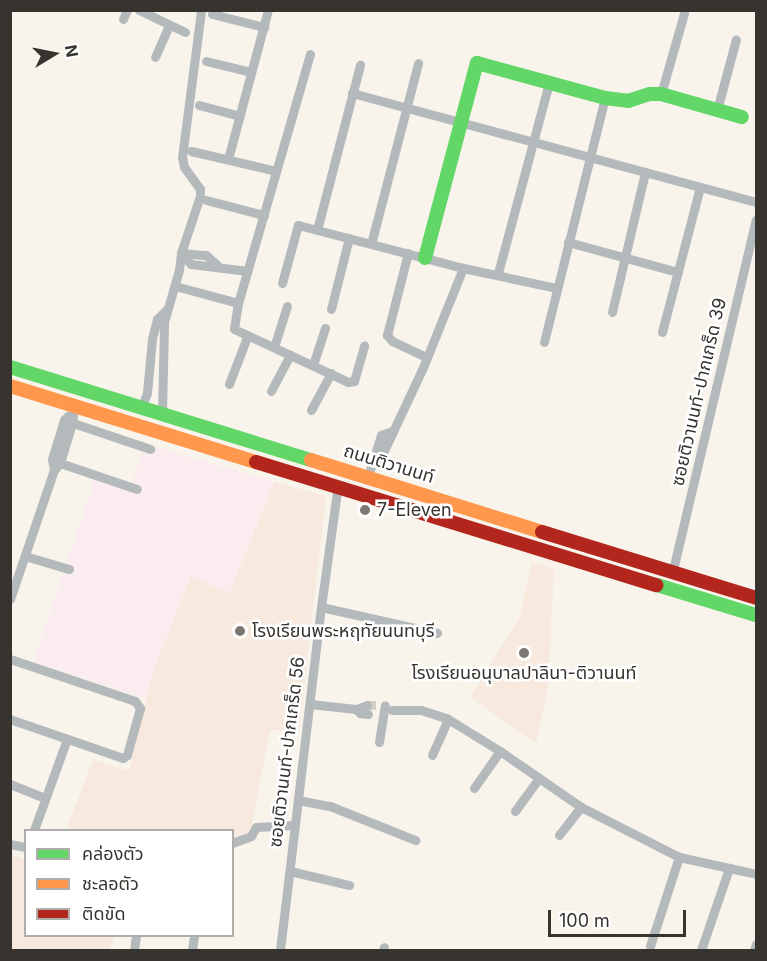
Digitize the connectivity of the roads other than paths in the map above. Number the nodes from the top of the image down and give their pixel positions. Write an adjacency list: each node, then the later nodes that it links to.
1 (139, 10): 6 (street)
2 (201, 10): 41 (street)
3 (268, 10): 7 (street)
4 (684, 13): 18 (street)
5 (212, 14): 7 (street)
6 (169, 25): 8 (street); 11 (street)
7 (264, 27): 15 (street)
8 (185, 32)
9 (736, 39): 22 (street)
10 (310, 54): 30 (street)
11 (155, 57)
12 (206, 61): 15 (street)
13 (418, 63): 21 (street)
14 (360, 65): 17 (street)
15 (251, 72): 23 (street)
16 (549, 83): 19 (main road); 25 (main road); 26 (street)
17 (352, 93): 21 (street); 37 (street)
18 (661, 94): 19 (main road); 22 (main road)
19 (605, 98): 28 (street)
20 (200, 105): 23 (street)
21 (407, 107): 25 (street); 40 (street)
22 (717, 110): 24 (main road)
23 (240, 116): 29 (street)
24 (742, 117)
25 (461, 120): 26 (street); 43 (main road)
26 (534, 140): 28 (street); 48 (street)
27 (191, 151): 29 (street)
28 (590, 158): 31 (street); 39 (street)
29 (228, 159): 30 (street)
30 (276, 171): 35 (street)
31 (645, 172): 32 (street); 44 (street)
32 (700, 187): 34 (street); 47 (street)
33 (206, 200): 35 (street)
34 (756, 202)
35 (264, 215): 46 (street)
36 (756, 219): 82 (street, ซอยติวานนท์-ปากเกร็ด 39)
37 (317, 230): 38 (street); 49 (street)
38 (349, 238): 40 (street); 55 (street)
39 (568, 242): 44 (street); 51 (street)
40 (371, 244): 42 (street)
41 (181, 253): 46 (street); 50 (street)
42 (408, 253): 43 (street); 64 (street)
43 (425, 258): 45 (street)
44 (625, 258): 47 (street); 56 (street)
45 (463, 268): 48 (street); 64 (street)
46 (248, 271): 52 (street)
47 (678, 272): 58 (street)
48 (498, 273): 51 (street)
49 (282, 283)
50 (175, 286): 52 (street); 54 (street)
51 (556, 288): 60 (street)
52 (238, 303): 59 (street)
53 (287, 306): 62 (street)
54 (168, 308): 71 (street); 73 (street)
55 (331, 309)
56 (612, 312)
57 (325, 328): 65 (street)
58 (662, 332)
59 (248, 337): 62 (street); 68 (street)
60 (544, 342)
61 (364, 345): 67 (street)
62 (274, 347): 63 (street)
63 (290, 355): 65 (street); 70 (street)
64 (428, 357): 77 (street)
65 (313, 365): 67 (street)
66 (10, 367): 71 (main road, ถนนติวานนท์)
67 (331, 373): 72 (street)
68 (229, 384)
69 (10, 386): 74 (main road, ถนนติวานนท์)
70 (271, 391)
71 (142, 406): 73 (main road, ถนนติวานนท์)
72 (311, 410)
73 (162, 413): 77 (main road, ถนนติวานนท์)
74 (70, 415): 75 (street); 76 (street); 78 (main road, ถนนติวานนท์)
75 (150, 449)
76 (57, 466): 79 (street); 80 (street)
77 (368, 476): 82 (main road, ถนนติวานนท์)
78 (338, 485): 83 (main road, ถนนติวานนท์); 86 (street, ซอยติวานนท์-ปากเกร็ด 56)
79 (137, 489)
80 (25, 556): 81 (street); 85 (street)
81 (69, 569)
82 (673, 572): 83 (street, ซอยติวานนท์-ปากเกร็ด 39); 84 (main road, ถนนติวานนท์)
83 (668, 588): 87 (main road, ถนนติวานนท์)
84 (756, 598)
85 (10, 599)
86 (321, 607): 88 (street); 90 (street, ซอยติวานนท์-ปากเกร็ด 56)
87 (756, 615)
88 (437, 633)
89 (10, 659): 94 (street)
90 (310, 704): 91 (street); 102 (street, ซอยติวานนท์-ปากเกร็ด 56)
91 (379, 709): 93 (street); 95 (street)
92 (10, 719): 94 (street)
93 (448, 719): 96 (street); 97 (street)
94 (67, 739): 101 (street)
95 (379, 742)
96 (500, 751): 98 (street); 100 (street)
97 (432, 755)
98 (539, 778): 103 (street); 104 (street)
99 (10, 784): 101 (street)
100 (474, 788)
101 (45, 798): 106 (street)
102 (298, 800): 105 (street, ซอยติวานนท์-ปากเกร็ด 56); 108 (street)
103 (581, 807): 107 (street); 110 (street)
104 (514, 811)
105 (295, 825): 109 (street); 112 (street, ซอยติวานนท์-ปากเกร็ด 56)
106 (35, 829)
107 (559, 836)
108 (415, 840)
109 (234, 842)
110 (679, 857): 111 (street); 116 (street)
111 (729, 868): 113 (street); 118 (street)
112 (290, 872): 114 (street); 117 (street, ซอยติวานนท์-ปากเกร็ด 56)
113 (756, 874)
114 (349, 885)
115 (756, 944): 119 (street)
116 (650, 946)
117 (280, 951)
118 (701, 951)
119 (754, 951)

